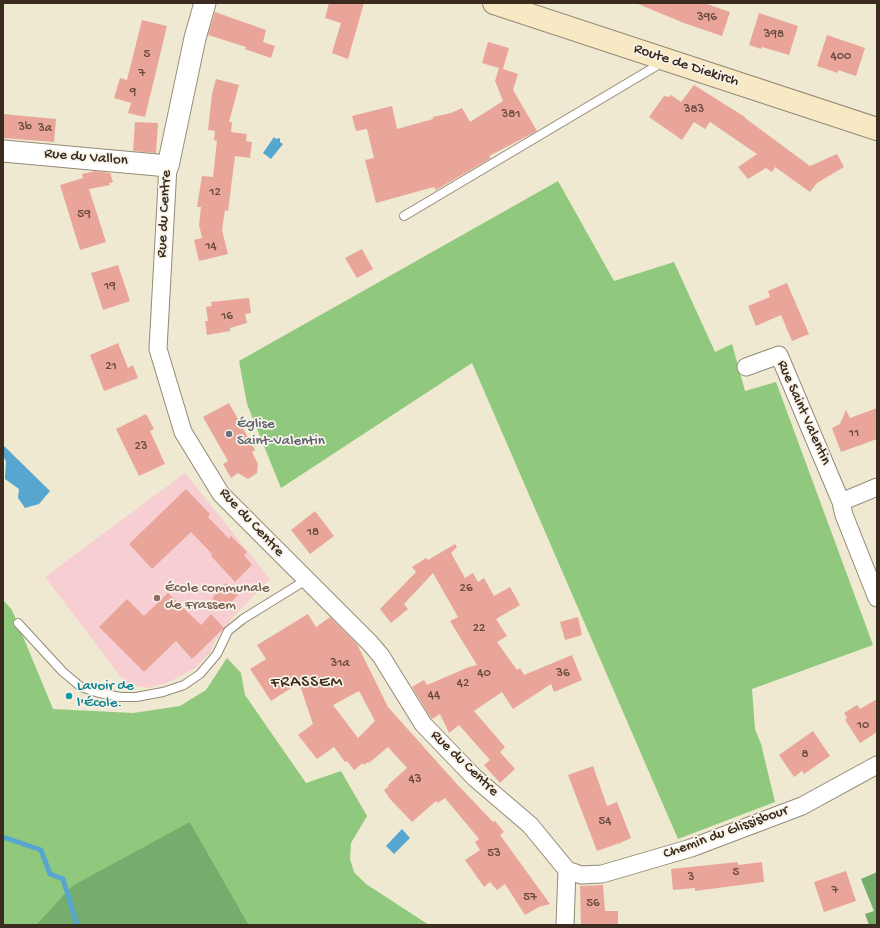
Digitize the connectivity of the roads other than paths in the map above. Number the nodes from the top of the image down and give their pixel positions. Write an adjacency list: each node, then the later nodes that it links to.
1 (205, 3): 6 (street, Rue du Centre)
2 (494, 3): 3 (main road, Route de Diekirch)
3 (668, 60): 4 (main road, Route de Diekirch); 7 (lane)
4 (877, 129)
5 (3, 151): 6 (street, Rue du Vallon)
6 (168, 166): 11 (street, Rue du Centre)
7 (404, 216)
8 (746, 367): 10 (street, Rue Saint Valentin)
9 (877, 487): 10 (street)
10 (841, 502): 12 (street, Rue Saint Valentin)
11 (306, 580): 13 (lane); 15 (street, Rue du Centre)
12 (877, 598)
13 (18, 623)
14 (877, 765): 15 (street, Chemin du Glissisbour)
15 (567, 870): 16 (street)
16 (565, 925)

